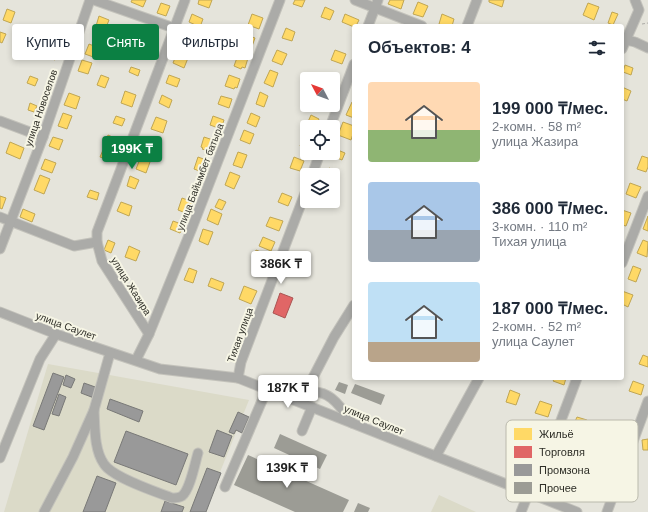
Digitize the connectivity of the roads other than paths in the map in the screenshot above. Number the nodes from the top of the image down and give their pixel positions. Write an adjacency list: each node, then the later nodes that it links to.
1 (90, 0): 20 (street, улица Новоселов)
2 (94, 0): 13 (street)
3 (185, 0): 9 (street)
4 (280, 0): 31 (street, улица Байымбет батыра)
5 (355, 0): 8 (street)
6 (477, 0): 12 (street)
7 (635, 0): 14 (street)
8 (377, 4): 10 (street); 11 (street)
9 (176, 24)
10 (369, 24)
11 (418, 24)
12 (468, 24)
13 (167, 26)
14 (625, 41): 16 (street)
15 (167, 47): 25 (street)
16 (648, 48)
17 (352, 69): 18 (street)
18 (333, 120)
19 (0, 121): 20 (street)
20 (43, 137): 24 (street, улица Новоселов)
21 (648, 196): 27 (street)
22 (300, 206): 34 (street, Тихая улица)
23 (0, 217): 24 (street)
24 (11, 222): 25 (street); 26 (street, улица Новоселов)
25 (96, 242): 31 (street, улица Жазира)
26 (0, 249)
27 (624, 258)
28 (352, 308): 38 (street)
29 (0, 312): 30 (street, улица Саулет)
30 (56, 334): 32 (street, улица Саулет); 49 (street)
31 (149, 334): 33 (street, улица Байымбет батыра)
32 (110, 353): 33 (street, улица Саулет); 42 (street)
33 (136, 360): 34 (street, улица Саулет)
34 (238, 378): 37 (street, улица Саулет)
35 (478, 380): 48 (street)
36 (577, 380): 43 (street)
37 (267, 389): 39 (street, улица Саулет); 51 (street)
38 (305, 393): 39 (street); 44 (street)
39 (292, 399): 41 (street, улица Саулет)
40 (648, 400): 45 (street)
41 (312, 407): 44 (street, улица Саулет); 46 (street)
42 (94, 410): 47 (street); 55 (street)
43 (561, 420)
44 (352, 423): 48 (street, улица Саулет)
45 (638, 427)
46 (302, 431)
47 (198, 453)
48 (436, 456): 50 (street, улица Саулет)
49 (0, 458)
50 (506, 484)
51 (225, 487)
52 (525, 502): 56 (street)
53 (551, 502): 57 (street, улица Саулет)
54 (611, 502): 58 (street)
55 (44, 512)
56 (521, 512)
57 (577, 512)
58 (607, 512)

